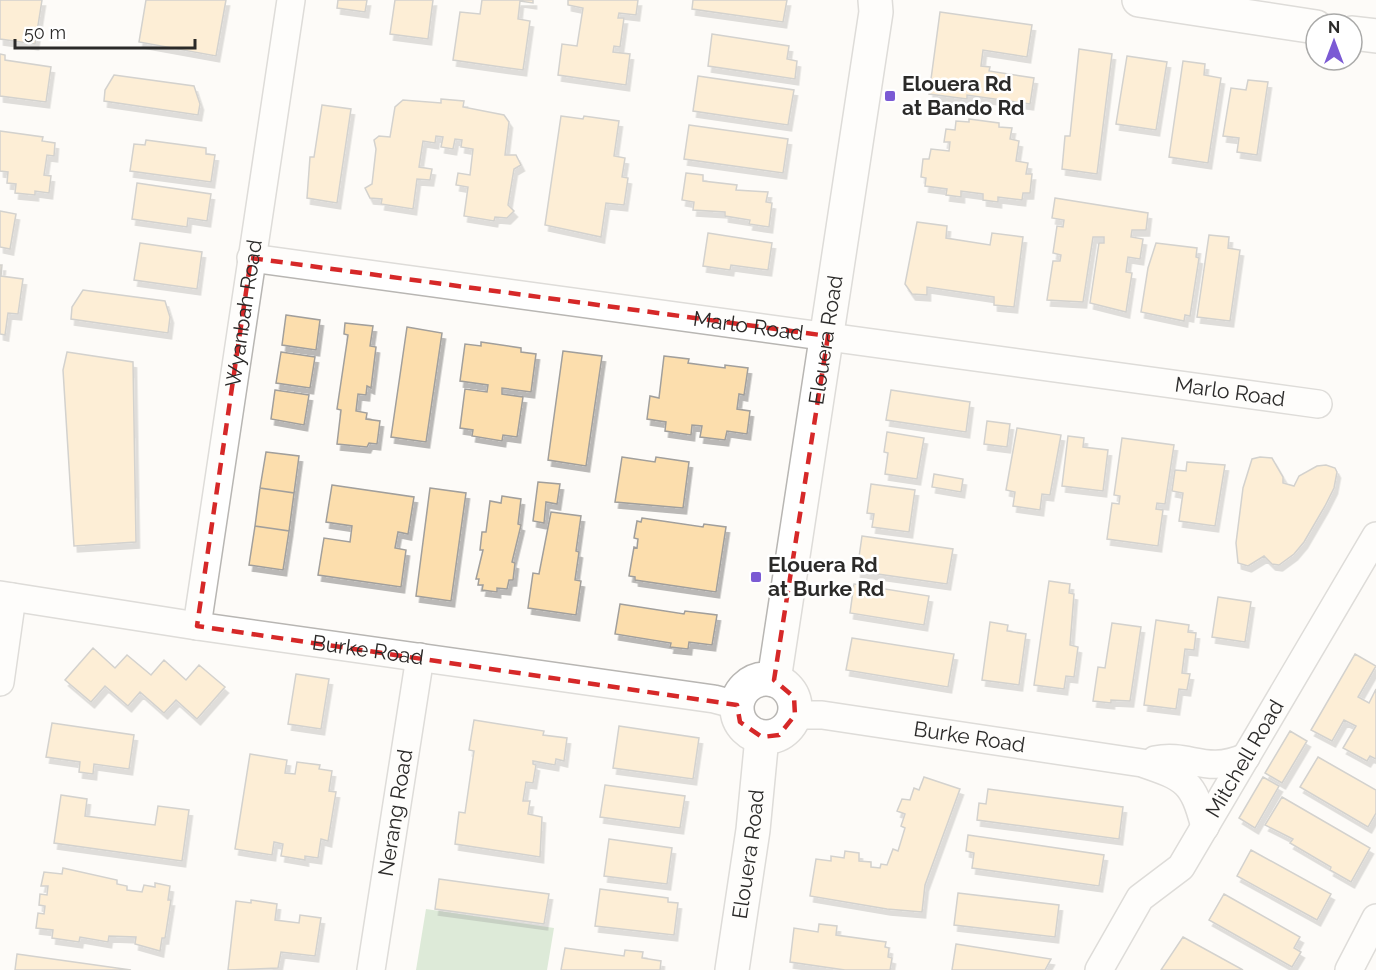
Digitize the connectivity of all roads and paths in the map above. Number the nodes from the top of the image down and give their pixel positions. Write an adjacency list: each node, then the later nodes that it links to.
1 (291, 0): 5 (street, Wyanbah Road)
2 (875, 0): 6 (street, Elouera Road)
3 (1139, 0): 4 (street)
4 (1304, 25)
5 (251, 258): 6 (street, Marlo Road); 10 (street, Wyanbah Road)
6 (828, 336): 7 (street, Marlo Road); 12 (street, Elouera Road)
7 (1318, 404)
8 (1376, 536): 17 (street, Mitchell Road)
9 (6, 596): 10 (street, Burke Road); 13 (street)
10 (197, 626): 11 (street, Burke Road)
11 (420, 657): 14 (street, Burke Road); 21 (street, Nerang Road)
12 (774, 680): 14 (street); 15 (street)
13 (0, 682)
14 (737, 705): 16 (street)
15 (795, 715): 16 (street); 18 (street, Burke Road)
16 (762, 737): 22 (street, Elouera Road)
17 (1246, 757): 18 (street, Burke Road); 19 (street, Mitchell Road)
18 (1142, 763): 19 (street, Burke Road)
19 (1205, 826): 23 (street, Mitchell Road)
20 (1376, 918): 24 (street)
21 (371, 970)
22 (732, 970)
23 (1099, 970)
24 (1348, 970)

